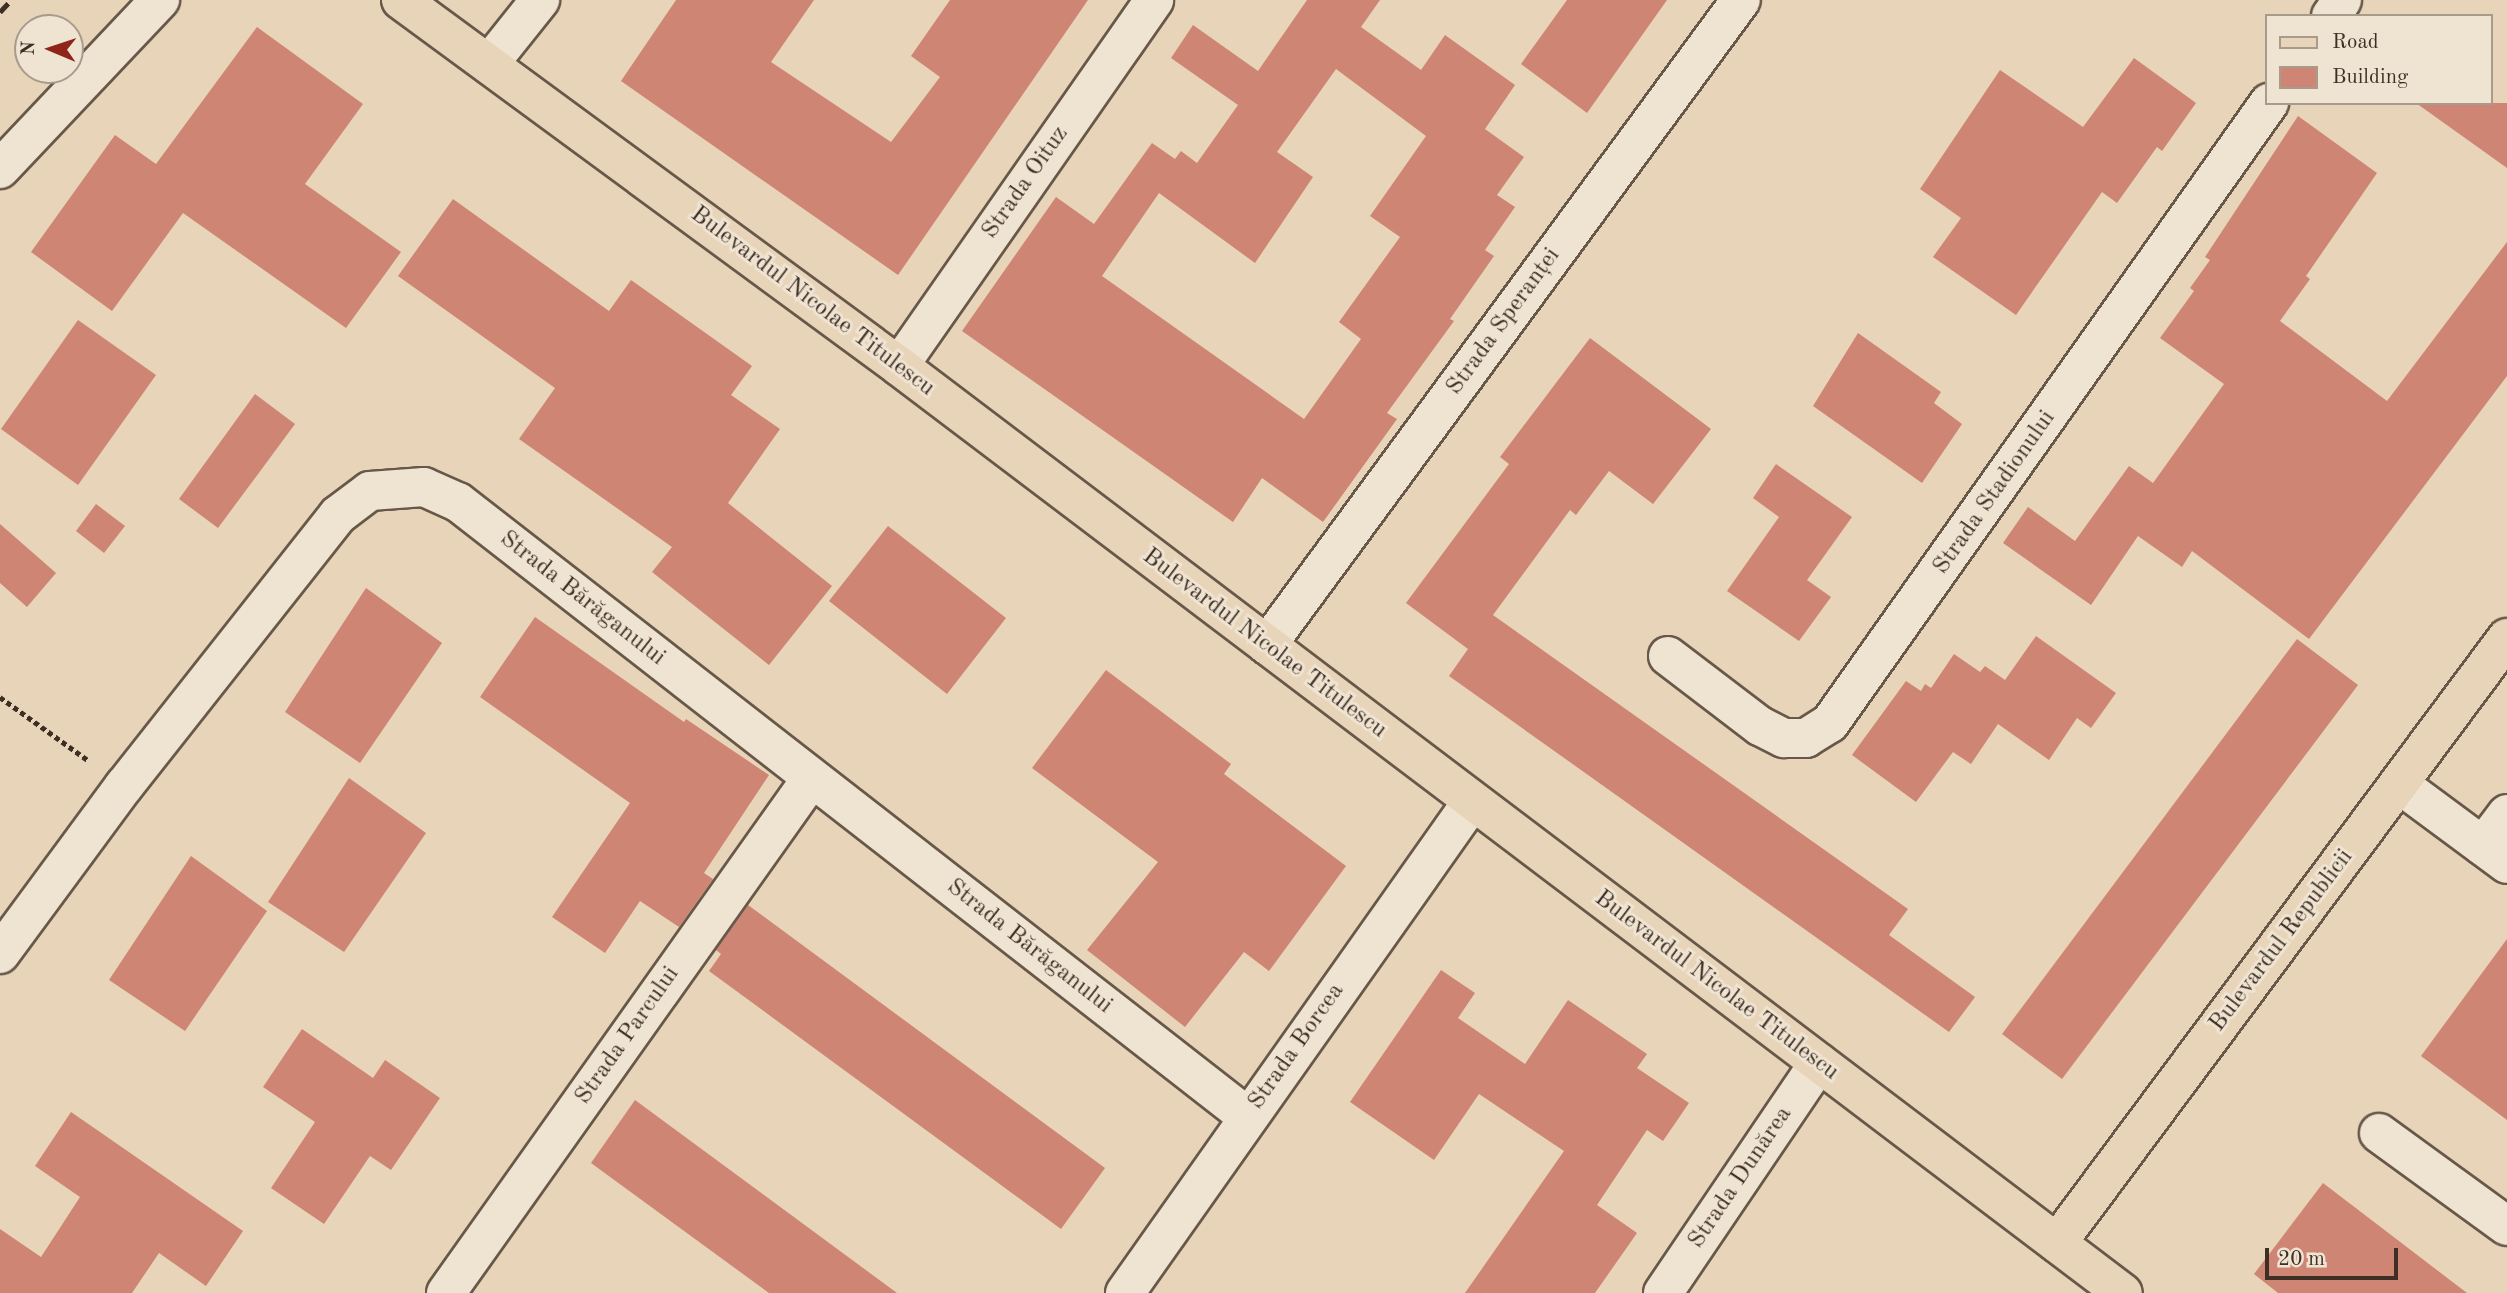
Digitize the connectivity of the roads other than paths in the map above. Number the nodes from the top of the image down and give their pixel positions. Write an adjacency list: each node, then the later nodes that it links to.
1 (160, 0): 8 (street)
2 (401, 0): 6 (main road, Bulevardul Nicolae Titulescu)
3 (540, 0): 6 (street)
4 (1154, 0): 9 (street, Strada Oituz)
5 (1741, 0): 11 (street, Strada Speranței)
6 (489, 64): 9 (main road, Bulevardul Nicolae Titulescu)
7 (2268, 105): 12 (street, Strada Stadionului)
8 (0, 169)
9 (899, 366): 11 (main road, Bulevardul Nicolae Titulescu)
10 (2507, 638): 14 (main road, Bulevardul Republicii)
11 (1267, 645): 15 (main road, Bulevardul Nicolae Titulescu)
12 (1668, 656)
13 (811, 779): 18 (street, Strada Bărăganului); 20 (street, Strada Bărăganului); 24 (street, Strada Parcului)
14 (2399, 784): 17 (street); 23 (main road, Bulevardul Republicii)
15 (1471, 803): 19 (main road, Bulevardul Nicolae Titulescu); 20 (street, Strada Borcea)
16 (2507, 814): 17 (street)
17 (2495, 855)
18 (0, 954)
19 (1819, 1063): 23 (main road, Bulevardul Nicolae Titulescu); 26 (street, Strada Dunărea)
20 (1248, 1117): 25 (street, Strada Borcea)
21 (2379, 1133): 22 (street)
22 (2507, 1226)
23 (2057, 1243): 27 (main road, Bulevardul Nicolae Titulescu)
24 (446, 1293)
25 (1125, 1293)
26 (1663, 1293)
27 (2123, 1293)

